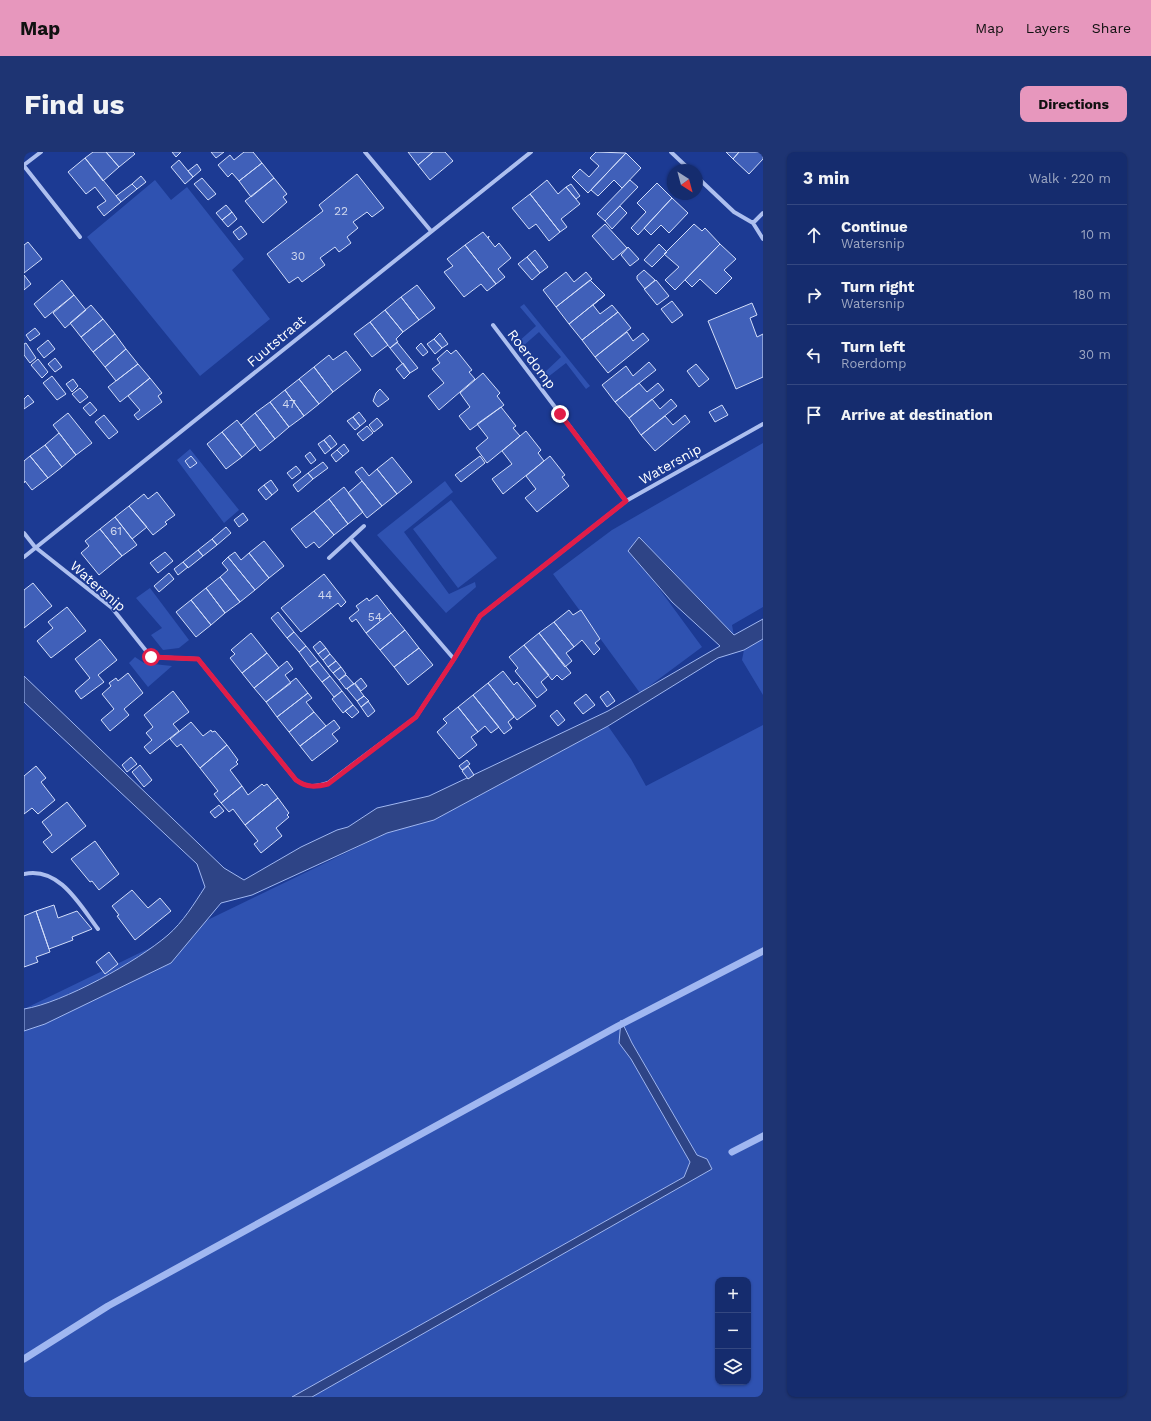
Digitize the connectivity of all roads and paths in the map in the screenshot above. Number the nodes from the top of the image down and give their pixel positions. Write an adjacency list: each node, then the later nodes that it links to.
1 (40, 152): 6 (street)
2 (365, 152): 10 (street)
3 (531, 152): 10 (street, Fuutstraat)
4 (671, 152): 5 (street)
5 (684, 164)
6 (24, 166): 11 (street)
7 (703, 183): 9 (street)
8 (763, 213): 9 (street)
9 (753, 223): 12 (street)
10 (431, 231): 19 (street, Fuutstraat)
11 (80, 237)
12 (763, 239)
13 (493, 325): 15 (street, Roerdomp)
14 (763, 424): 15 (street, Watersnip)
15 (626, 501): 22 (street, Watersnip)
16 (364, 526): 18 (street)
17 (24, 533): 19 (street)
18 (351, 539): 21 (street); 22 (street)
19 (35, 548): 20 (street, Fuutstraat); 22 (street, Watersnip)
20 (24, 557)
21 (329, 558)
22 (454, 659)
23 (24, 874): 24 (street)
24 (98, 928)

